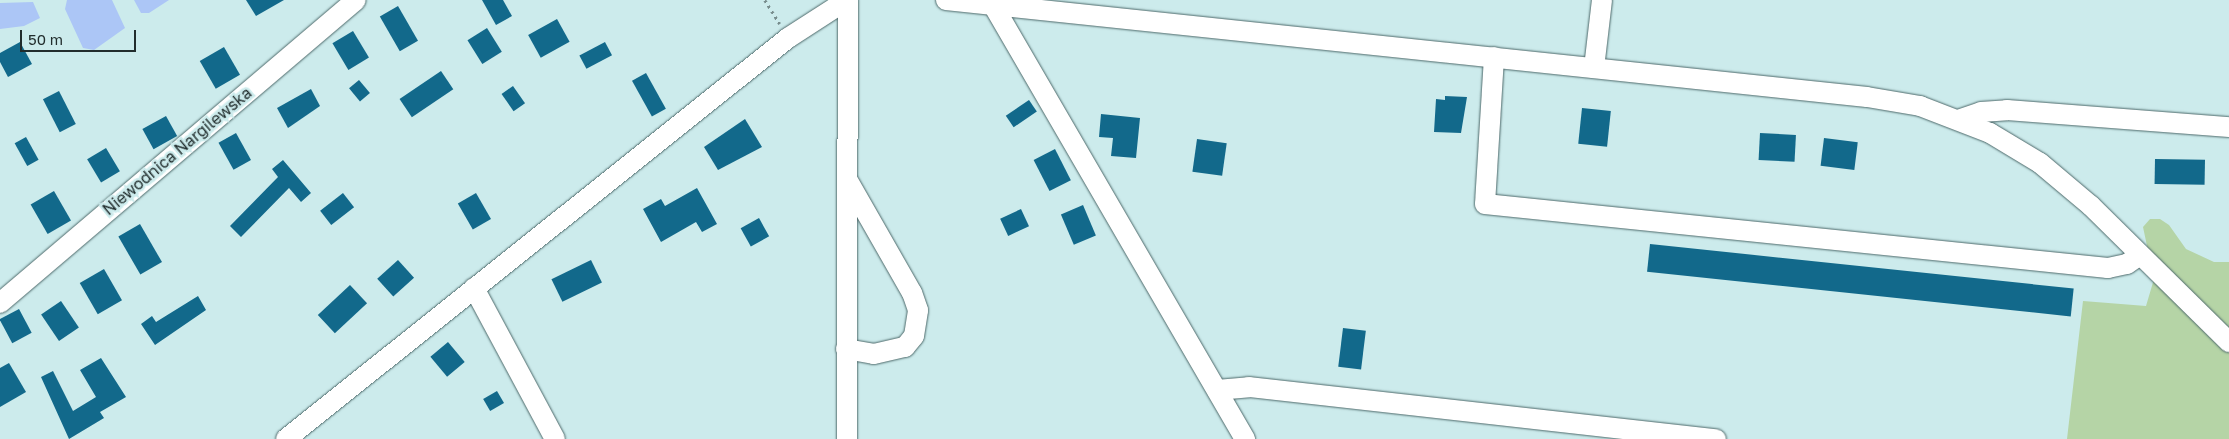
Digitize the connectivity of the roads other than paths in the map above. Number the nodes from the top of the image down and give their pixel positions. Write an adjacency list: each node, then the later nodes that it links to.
1 (356, 0): 13 (street, Niewodnica Nargilewska)
2 (946, 0): 5 (street)
3 (1602, 0): 7 (street)
4 (848, 2): 10 (street); 12 (street)
5 (993, 5): 6 (street); 16 (street)
6 (1494, 57): 7 (street); 11 (street)
7 (1594, 68): 8 (street)
8 (1961, 119): 9 (street); 11 (street)
9 (2228, 121)
10 (847, 179): 15 (street); 15 (street)
11 (2140, 255): 14 (street)
12 (474, 288): 17 (street); 18 (street)
13 (0, 303)
14 (2229, 342)
15 (846, 349): 19 (street)
16 (1217, 390): 20 (street); 21 (street)
17 (286, 439)
18 (555, 439)
19 (846, 439)
20 (1245, 439)
21 (1716, 439)

